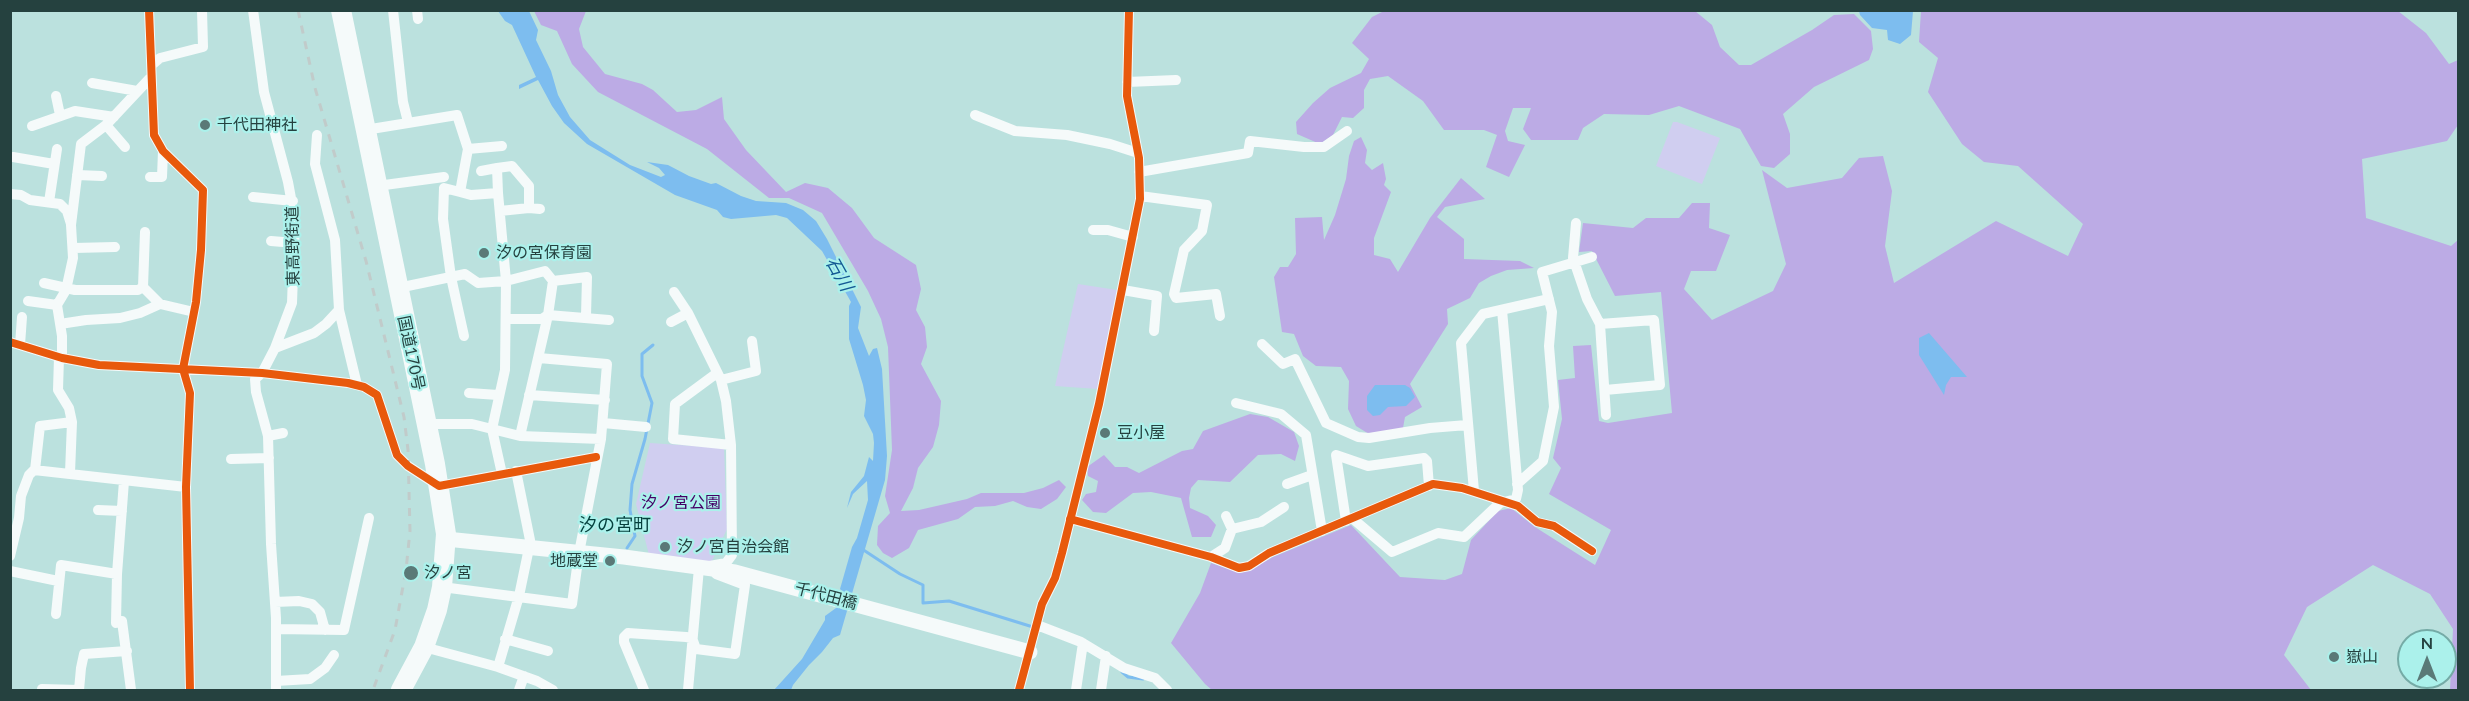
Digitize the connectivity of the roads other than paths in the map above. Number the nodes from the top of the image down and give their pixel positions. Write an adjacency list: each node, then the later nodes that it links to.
1 (149, 10): 7 (street)
2 (201, 10): 7 (street)
3 (253, 10): 44 (street, 東高野街道)
4 (340, 10): 20 (highway, 国道170号)
5 (393, 10): 17 (street)
6 (1129, 10): 10 (street)
7 (153, 64): 8 (street)
8 (151, 76): 12 (street); 27 (street)
9 (1176, 80): 10 (street)
10 (1127, 82): 28 (street)
11 (92, 83): 12 (street)
12 (137, 91): 16 (street)
13 (56, 96): 14 (street)
14 (60, 115): 16 (street); 19 (street)
15 (975, 115): 28 (street)
16 (114, 117): 18 (street)
17 (408, 122): 20 (street); 26 (street)
18 (106, 125): 24 (street); 34 (street)
19 (32, 126)
20 (365, 130): 38 (highway, 国道170号)
21 (1347, 131): 33 (street)
22 (317, 135): 71 (street)
23 (502, 146): 26 (street)
24 (124, 147)
25 (57, 149): 30 (street)
26 (468, 149): 39 (street)
27 (163, 152): 36 (street); 73 (street)
28 (1138, 153): 33 (street)
29 (13, 157): 30 (street)
30 (54, 164): 45 (street)
31 (497, 168): 32 (street); 40 (street); 46 (street)
32 (481, 171)
33 (1139, 172): 42 (street)
34 (77, 175): 35 (street); 48 (street)
35 (102, 176)
36 (150, 177)
37 (444, 177): 38 (street)
38 (377, 186): 64 (highway, 国道170号)
39 (460, 192): 40 (street); 58 (street)
40 (498, 193): 46 (street)
41 (10, 194): 45 (street)
42 (1140, 196): 51 (street); 77 (street)
43 (253, 197): 44 (street)
44 (292, 201): 53 (street, 東高野街道)
45 (49, 202): 48 (street)
46 (500, 211): 59 (street)
47 (1576, 223): 57 (street)
48 (71, 225): 55 (street)
49 (1093, 230): 51 (street)
50 (145, 232): 62 (street)
51 (1132, 237): 65 (street)
52 (271, 241): 53 (street)
53 (295, 243): 89 (street, 東高野街道)
54 (115, 247): 55 (street)
55 (74, 248): 63 (street)
56 (1592, 257): 57 (street)
57 (1575, 262): 67 (street); 83 (street)
58 (451, 277): 59 (street); 64 (street); 85 (street)
59 (506, 281): 60 (street); 79 (street)
60 (553, 281): 75 (street); 76 (street)
61 (44, 283): 63 (street)
62 (143, 287): 63 (street); 69 (street)
63 (66, 288): 70 (street)
64 (398, 288): 105 (highway, 国道170号)
65 (1123, 290): 84 (street); 135 (street)
66 (674, 292): 74 (street)
67 (1549, 300): 72 (street); 124 (street)
68 (27, 301): 70 (street)
69 (160, 304): 73 (street); 82 (street)
70 (57, 305): 82 (street)
71 (339, 310): 89 (street); 95 (street)
72 (1502, 310): 106 (street); 124 (street)
73 (194, 312): 92 (street)
74 (688, 314): 81 (street); 94 (street)
75 (548, 315): 76 (street); 79 (street); 91 (street)
76 (586, 316): 80 (street)
77 (1220, 316)
78 (22, 317): 88 (street)
79 (506, 319): 98 (street)
80 (609, 320)
81 (671, 322)
82 (60, 324): 90 (street)
83 (1600, 324): 96 (street); 96 (street)
84 (1154, 331)
85 (464, 336)
86 (752, 341): 94 (street)
87 (1262, 344): 106 (street)
88 (14, 346): 90 (street)
89 (275, 348): 93 (street, 東高野街道)
90 (61, 358): 92 (street); 103 (street)
91 (538, 358): 99 (street); 100 (street)
92 (183, 369): 93 (street); 127 (street)
93 (262, 373): 95 (street); 110 (street, 東高野街道)
94 (719, 377): 113 (street); 113 (street)
95 (357, 385): 125 (street)
96 (1605, 390): 102 (street)
97 (469, 393): 98 (street)
98 (498, 395): 108 (street)
99 (530, 395): 100 (street); 111 (street)
100 (605, 400): 104 (street)
101 (1236, 403): 121 (street)
102 (1606, 415)
103 (72, 422): 117 (street); 119 (street)
104 (603, 423): 107 (street); 112 (street)
105 (426, 424): 108 (street); 125 (highway, 国道170号)
106 (1467, 425): 128 (street)
107 (646, 427)
108 (492, 429): 111 (street); 120 (street)
109 (283, 433): 110 (street)
110 (268, 436): 115 (street, 東高野街道)
111 (520, 436): 112 (street)
112 (601, 439): 114 (street)
113 (731, 445): 145 (street)
114 (596, 457): 118 (street); 142 (street)
115 (269, 458): 116 (street); 151 (street, 東高野街道)
116 (231, 459)
117 (35, 470): 119 (street); 143 (street)
118 (516, 471): 120 (street); 140 (street)
119 (70, 473): 122 (street)
120 (502, 474): 125 (street)
121 (1312, 475): 123 (street); 138 (street)
122 (124, 481): 127 (street); 132 (street)
123 (1287, 484)
124 (1517, 484): 129 (street)
125 (439, 486): 139 (highway, 国道170号)
126 (1429, 486): 128 (street); 136 (street); 136 (street)
127 (186, 487): 171 (street)
128 (1474, 491): 129 (street)
129 (1507, 501): 136 (street); 141 (street)
130 (1284, 507): 137 (street)
131 (98, 510): 132 (street)
132 (122, 511): 147 (street)
133 (1226, 516): 137 (street)
134 (369, 518): 155 (street)
135 (1070, 519): 144 (street); 153 (street)
136 (1349, 520): 138 (street)
137 (1233, 529): 144 (street)
138 (1322, 531): 144 (street)
139 (446, 539): 140 (street, 千代田橋); 149 (highway, 国道170号)
140 (529, 548): 142 (street, 千代田橋); 150 (street)
141 (1592, 551)
142 (579, 553): 145 (street, 千代田橋); 150 (street)
143 (10, 556)
144 (1211, 557)
145 (704, 569): 157 (street); 157 (street); 162 (street, 千代田橋)
146 (10, 571): 148 (street)
147 (117, 574): 148 (street); 160 (street)
148 (58, 581): 152 (street)
149 (442, 587): 150 (street); 159 (highway, 国道170号)
150 (519, 596): 156 (street)
151 (275, 602): 154 (street, 東高野街道); 155 (street)
152 (56, 614)
153 (1037, 625): 158 (street); 162 (street)
154 (276, 629): 155 (street); 167 (street, 東高野街道)
155 (325, 630)
156 (505, 639): 161 (street); 165 (street)
157 (692, 639): 175 (street); 176 (street)
158 (1083, 643): 164 (street); 178 (street)
159 (424, 647): 165 (street); 172 (highway, 国道170号)
160 (127, 651): 169 (street); 170 (street)
161 (548, 651)
162 (1030, 652): 177 (street)
163 (334, 655): 167 (street)
164 (1106, 656): 179 (street); 180 (street)
165 (498, 667): 166 (street)
166 (524, 676): 173 (street); 174 (street)
167 (276, 686)
168 (42, 689): 169 (street)
169 (79, 690)
170 (131, 690)
171 (190, 690)
172 (401, 690)
173 (519, 690)
174 (554, 690)
175 (644, 690)
176 (688, 690)
177 (1019, 690)
178 (1076, 690)
179 (1101, 690)
180 (1167, 690)

